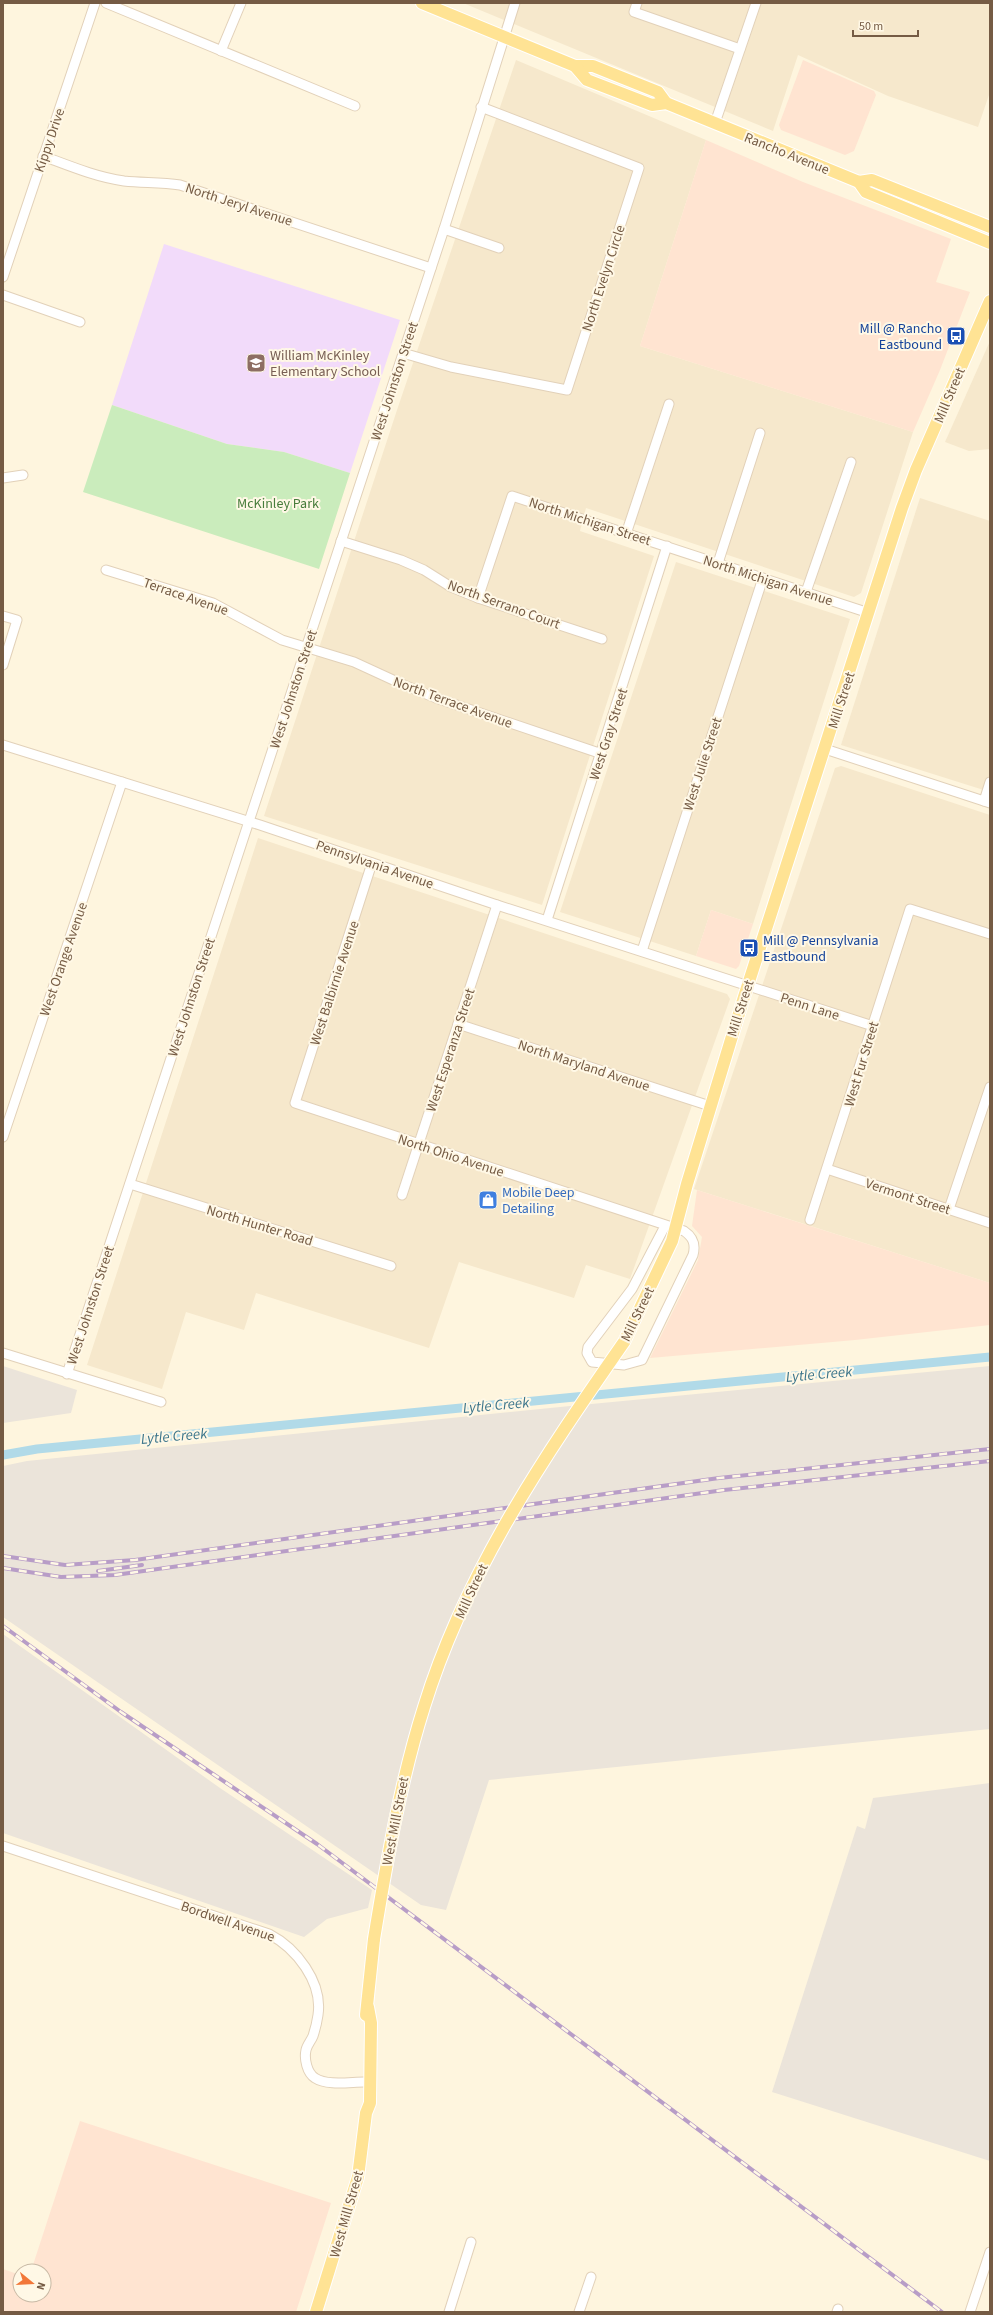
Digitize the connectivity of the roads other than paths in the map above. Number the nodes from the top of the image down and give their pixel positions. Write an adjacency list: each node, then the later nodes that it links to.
1 (95, 3): 14 (street, Kippy Drive)
2 (106, 3): 10 (street)
3 (241, 3): 10 (street)
4 (422, 3): 8 (main road)
5 (515, 3): 8 (street, West Johnston Street)
6 (756, 3): 9 (street)
7 (635, 8): 9 (street)
8 (504, 37): 12 (street, West Johnston Street); 13 (main road, Rancho Avenue)
9 (740, 49): 13 (street)
10 (221, 51): 11 (street)
11 (355, 106)
12 (481, 106): 17 (street, West Johnston Street); 25 (street, North Evelyn Circle)
13 (715, 123): 15 (main road, Rancho Avenue)
14 (43, 156): 20 (street, North Jeryl Avenue); 21 (street, Kippy Drive)
15 (859, 182): 16 (main road, Rancho Avenue); 18 (main road, Rancho Avenue)
16 (990, 227)
17 (444, 229): 19 (street); 20 (street, West Johnston Street)
18 (990, 243)
19 (499, 248)
20 (431, 268): 25 (street, West Johnston Street)
21 (3, 277)
22 (3, 295): 24 (street)
23 (990, 301): 39 (main road, Mill Street)
24 (80, 322)
25 (403, 353): 32 (street, West Johnston Street)
26 (669, 404): 31 (street)
27 (760, 433): 34 (street)
28 (851, 462): 37 (street)
29 (23, 475): 30 (street)
30 (3, 478)
31 (626, 534): 33 (street, North Michigan Street); 38 (street, North Michigan Street)
32 (341, 541): 38 (street, North Serrano Court); 42 (street, West Johnston Street)
33 (667, 546): 34 (street, North Michigan Avenue); 46 (street, West Gray Street)
34 (718, 563): 36 (street, North Michigan Avenue)
35 (106, 570): 42 (street, Terrace Avenue)
36 (763, 578): 37 (street, North Michigan Avenue); 55 (street, West Julie Street)
37 (806, 592): 39 (street, North Michigan Avenue)
38 (478, 598): 41 (street, North Serrano Court)
39 (870, 613): 45 (main road, Mill Street)
40 (3, 616): 43 (street)
41 (602, 639)
42 (307, 647): 46 (street, North Terrace Avenue); 50 (street, West Johnston Street)
43 (3, 664)
44 (3, 745): 47 (street, Pennsylvania Avenue)
45 (825, 749): 49 (street); 56 (main road, Mill Street)
46 (602, 754): 53 (street, West Gray Street)
47 (122, 782): 50 (street, Pennsylvania Avenue); 62 (street, West Orange Avenue)
48 (990, 782): 49 (street)
49 (987, 802)
50 (249, 822): 51 (street, Pennsylvania Avenue); 65 (street, West Johnston Street)
51 (372, 863): 52 (street, Pennsylvania Avenue); 60 (street, West Balbirnie Avenue)
52 (497, 905): 53 (street, Pennsylvania Avenue); 57 (street, West Esperanza Street)
53 (548, 920): 55 (street, Pennsylvania Avenue)
54 (990, 934): 58 (street, West Fur Street)
55 (642, 951): 56 (street, Pennsylvania Avenue)
56 (747, 986): 58 (street, Penn Lane); 61 (main road, Mill Street)
57 (458, 1024): 61 (street, North Maryland Avenue); 63 (street, West Esperanza Street)
58 (873, 1026): 64 (street, West Fur Street)
59 (990, 1087): 67 (street)
60 (295, 1103): 63 (street, North Ohio Avenue)
61 (710, 1106): 70 (main road, Mill Street)
62 (3, 1136)
63 (419, 1144): 66 (street, West Esperanza Street); 70 (street, North Ohio Avenue)
64 (826, 1169): 67 (street, Vermont Street); 68 (street, West Fur Street)
65 (130, 1184): 71 (street, North Hunter Road); 73 (street, West Johnston Street)
66 (402, 1195)
67 (949, 1209): 69 (street, Vermont Street)
68 (810, 1220)
69 (990, 1223)
70 (670, 1228): 70 (street, North Ohio Avenue); 75 (main road, Mill Street, bridge)
71 (391, 1266)
72 (3, 1353): 73 (street)
73 (67, 1374): 74 (street)
74 (161, 1402)
75 (448, 1641): 77 (main road, West Mill Street, bridge)
76 (3, 1846): 78 (street, Bordwell Avenue)
77 (368, 2007): 78 (main road, West Mill Street); 79 (main road, West Mill Street)
78 (364, 2082): 79 (main road, West Mill Street)
79 (366, 2113): 83 (main road, West Mill Street)
80 (471, 2242): 84 (street)
81 (990, 2252): 86 (street)
82 (591, 2277): 85 (street)
83 (316, 2312)
84 (449, 2312)
85 (579, 2312)
86 (970, 2312)

